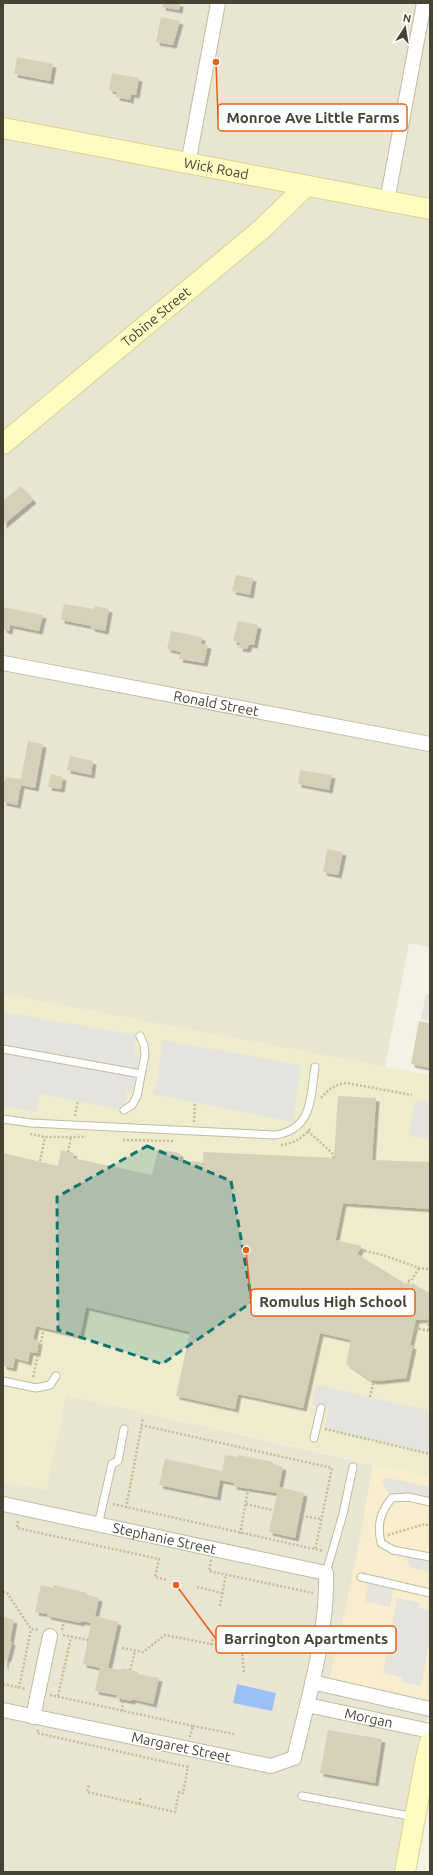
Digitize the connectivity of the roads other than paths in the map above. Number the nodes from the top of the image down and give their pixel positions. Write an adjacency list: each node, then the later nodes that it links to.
1 (218, 3): 4 (street)
2 (424, 3): 6 (street)
3 (3, 128): 4 (street, Wick Road)
4 (188, 164): 5 (street, Wick Road)
5 (306, 186): 6 (street, Wick Road); 8 (street, Tobine Street)
6 (387, 201): 7 (street, Wick Road)
7 (430, 209)
8 (3, 444)
9 (3, 663): 10 (street, Ronald Street)
10 (430, 744)
11 (140, 1036): 14 (lane)
12 (3, 1049): 14 (lane)
13 (315, 1068): 16 (lane)
14 (141, 1074): 15 (lane)
15 (124, 1110)
16 (3, 1119)
17 (56, 1376): 18 (lane)
18 (3, 1381)
19 (321, 1408): 21 (lane)
20 (124, 1429): 25 (lane)
21 (314, 1438)
22 (353, 1467): 27 (lane)
23 (430, 1502): 26 (lane)
24 (3, 1504): 25 (street, Stephanie Street)
25 (98, 1525): 27 (street, Stephanie Street)
26 (430, 1557)
27 (326, 1573): 31 (street)
28 (361, 1577): 29 (lane)
29 (430, 1593)
30 (55, 1635): 34 (street)
31 (309, 1694): 32 (street, Morgan); 34 (street, Margaret Street); 35 (street, Morgan)
32 (430, 1709)
33 (3, 1710): 34 (street, Margaret Street)
34 (36, 1722)
35 (430, 1731)
36 (430, 1742): 38 (street)
37 (302, 1796): 38 (lane)
38 (415, 1817): 39 (street)
39 (405, 1872)

